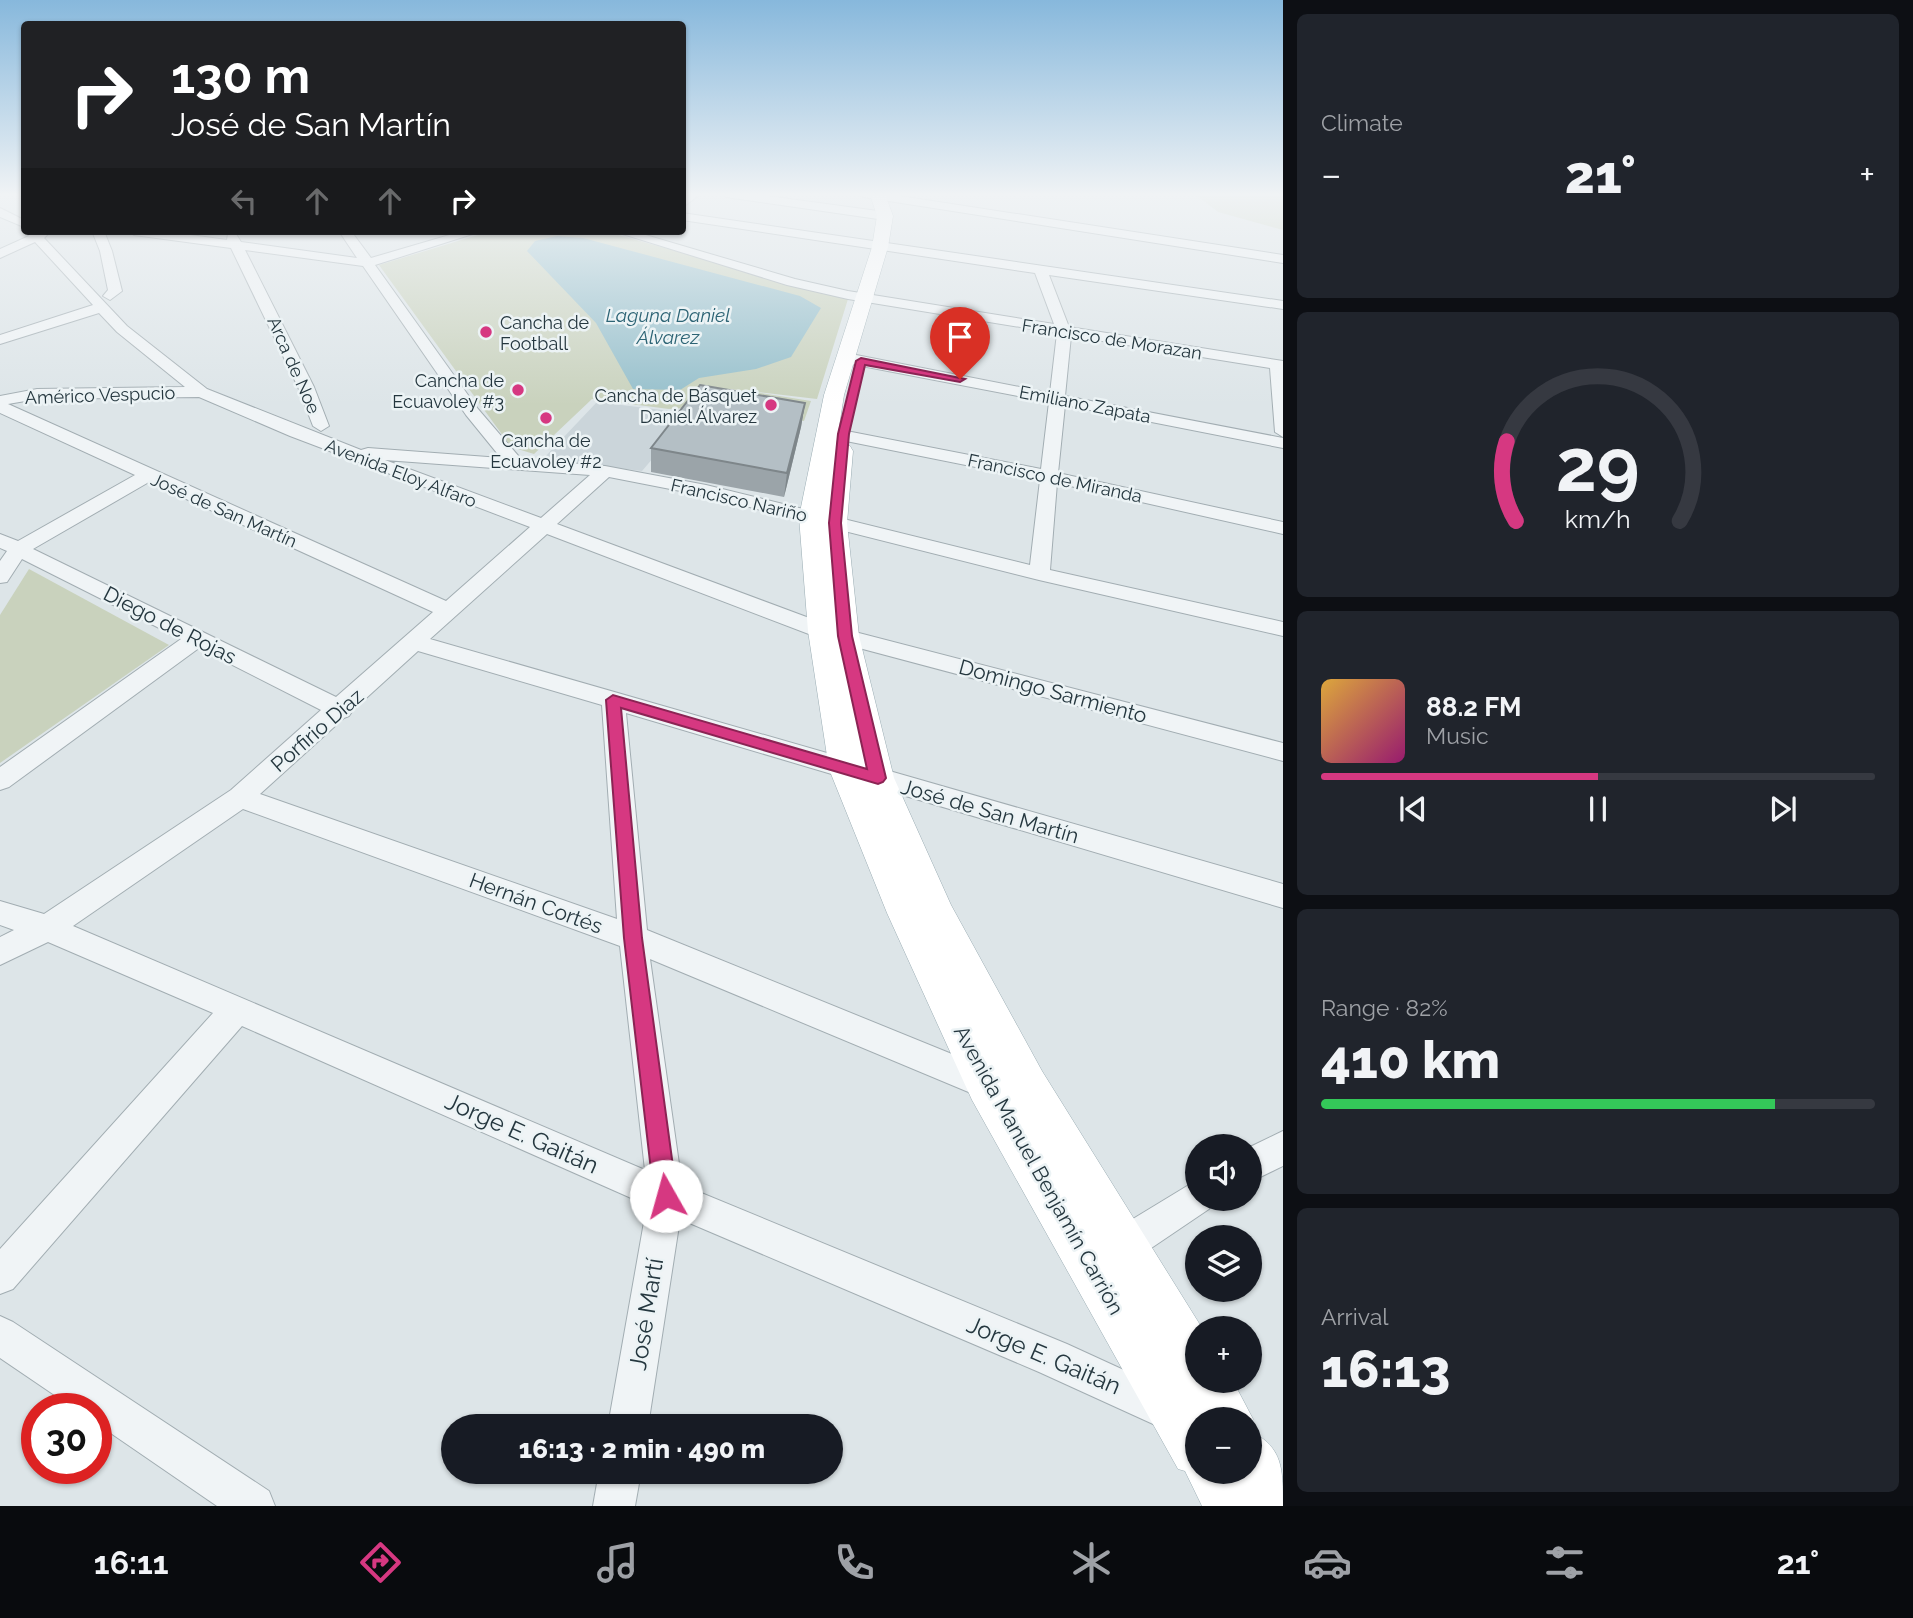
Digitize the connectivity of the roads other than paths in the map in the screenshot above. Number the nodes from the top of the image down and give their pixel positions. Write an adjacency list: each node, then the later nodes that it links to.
1 (68, 264): 10 (street, Avenida Eloy Alfaro)
2 (109, 264): 10 (street)
3 (247, 264): 20 (street, Arca de Noe)
4 (369, 264): 26 (street)
5 (738, 264): 9 (street, Francisco de Morazan)
6 (883, 264): 9 (main road, Avenida Manuel Benjamín Carrión)
7 (1006, 264): 8 (street)
8 (1040, 269): 11 (street); 12 (street)
9 (873, 299): 12 (street, Francisco de Morazan); 14 (main road, Avenida Manuel Benjamín Carrión)
10 (102, 301): 13 (street); 16 (street, Avenida Eloy Alfaro); 20 (street, Avenida Eloy Alfaro)
11 (1283, 305)
12 (1064, 331): 15 (street, Francisco de Morazan); 17 (street)
13 (0, 340)
14 (854, 359): 17 (street, Emiliano Zapata); 22 (main road, Avenida Manuel Benjamín Carrión)
15 (1280, 365): 21 (street)
16 (201, 392): 18 (street, Américo Vespucio); 24 (street, Avenida Eloy Alfaro)
17 (1059, 398): 23 (street, Emiliano Zapata); 29 (street)
18 (0, 401)
19 (0, 407): 28 (street, José de San Martín)
20 (321, 426): 25 (street, Avenida Eloy Alfaro)
21 (1283, 432)
22 (834, 433): 29 (street, Francisco de Miranda); 30 (main road, Avenida Manuel Benjamín Carrión)
23 (1283, 443)
24 (349, 452): 25 (street, Francisco Nariño); 31 (street, Avenida Eloy Alfaro)
25 (394, 454): 26 (street, Francisco Nariño); 31 (street, Avenida Eloy Alfaro)
26 (514, 462): 27 (street, Francisco Nariño)
27 (605, 471): 30 (street, Francisco Nariño); 31 (street, Porfirio Diaz)
28 (148, 475): 33 (street); 36 (street, José de San Martín)
29 (1048, 476): 32 (street, Francisco de Miranda); 34 (street)
30 (823, 520): 34 (street, Francisco Nariño); 38 (main road, Avenida Manuel Benjamín Carrión)
31 (549, 521): 36 (street, Porfirio Diaz); 38 (street, Avenida Eloy Alfaro)
32 (1283, 528)
33 (9, 544): 35 (street); 39 (street, Diego de Rojas)
34 (1039, 574): 37 (street, Francisco Nariño)
35 (0, 576)
36 (449, 611): 40 (street, Porfirio Diaz)
37 (1283, 629)
38 (834, 634): 43 (street, Domingo Sarmiento); 44 (main road, Avenida Manuel Benjamín Carrión)
39 (198, 638): 42 (street, Diego de Rojas); 45 (street)
40 (414, 642): 41 (street, José de San Martín); 42 (street, Porfirio Diaz)
41 (613, 700): 44 (street, José de San Martín); 50 (street, José Martí)
42 (341, 710): 46 (street, Porfirio Diaz)
43 (1283, 752)
44 (862, 774): 47 (street, José de San Martín); 53 (main road, Avenida Manuel Benjamín Carrión)
45 (0, 780)
46 (240, 797): 49 (street, Porfirio Diaz); 50 (street, Hernán Cortés)
47 (1283, 896)
48 (0, 913): 49 (street, Jorge E. Gaitán)
49 (47, 929): 51 (street, Porfirio Diaz); 52 (street, Jorge E. Gaitán)
50 (633, 938): 53 (street, Hernán Cortés); 56 (street, José Martí)
51 (0, 952)
52 (237, 1009): 56 (street, Jorge E. Gaitán); 60 (street)
53 (1006, 1084): 58 (main road, Avenida Manuel Benjamín Carrión); 59 (main road, Avenida Manuel Benjamín Carrión)
54 (1283, 1148): 55 (street)
55 (1262, 1159)
56 (666, 1196): 64 (street, José Martí); 65 (street, Jorge E. Gaitán)
57 (1185, 1205): 58 (street)
58 (1125, 1244): 59 (street); 62 (main road, Avenida Manuel Benjamín Carrión)
59 (1085, 1254): 63 (main road, Avenida Manuel Benjamín Carrión)
60 (0, 1276)
61 (0, 1335): 71 (street)
62 (1185, 1346)
63 (1186, 1407)
64 (630, 1414)
65 (1185, 1414)
66 (1262, 1460): 67 (street)
67 (1283, 1468)
68 (1262, 1475): 74 (main road)
69 (618, 1484): 72 (street)
70 (1219, 1484): 73 (main road)
71 (254, 1506)
72 (614, 1506)
73 (1233, 1506)
74 (1281, 1506)

